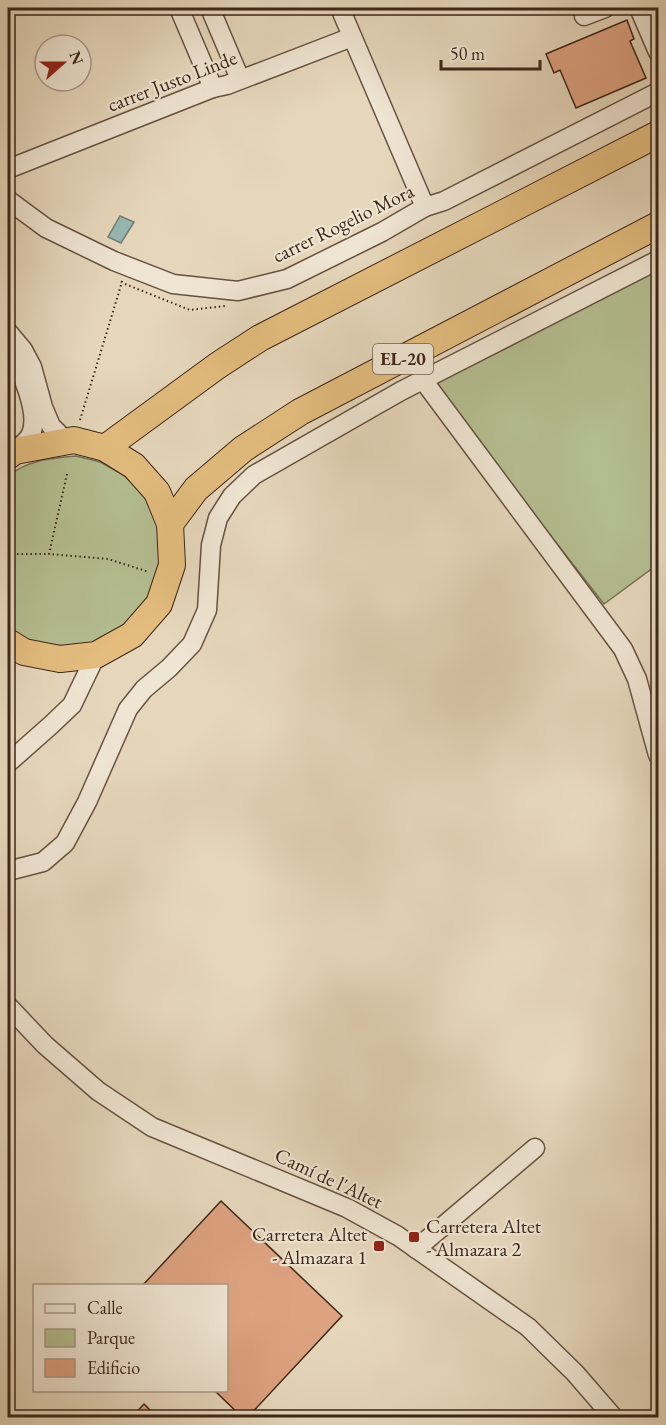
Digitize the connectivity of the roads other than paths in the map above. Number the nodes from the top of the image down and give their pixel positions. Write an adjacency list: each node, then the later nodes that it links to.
1 (178, 8): 10 (street)
2 (210, 8): 8 (street)
3 (340, 8): 7 (street)
4 (605, 8): 6 (street)
5 (639, 8): 9 (street)
6 (584, 16)
7 (352, 37): 11 (street, carrer Justo Linde); 17 (street)
8 (228, 51): 10 (street); 11 (street)
9 (658, 52)
10 (201, 60): 12 (street)
11 (240, 80): 12 (street, carrer Justo Linde)
12 (213, 88): 15 (street, carrer Justo Linde)
13 (658, 92): 17 (street, carrer Rogelio Mora)
14 (658, 134): 24 (highway)
15 (8, 169)
16 (8, 200): 17 (street, carrer Rogelio Mora)
17 (425, 207)
18 (658, 225): 26 (highway, EL-20)
19 (658, 260): 22 (street)
20 (8, 333): 23 (street)
21 (8, 351): 25 (street)
22 (423, 380): 29 (street); 31 (street)
23 (66, 441): 24 (highway); 25 (highway)
24 (105, 448): 26 (highway)
25 (11, 454)
26 (170, 524): 28 (highway)
27 (8, 642): 28 (highway)
28 (96, 655): 30 (street)
29 (658, 755)
30 (8, 763)
31 (8, 871)
32 (8, 1006): 34 (street, Camí de l'Altet)
33 (535, 1148): 34 (street)
34 (416, 1249): 35 (street, Camí de l'Altet)
35 (614, 1418)

